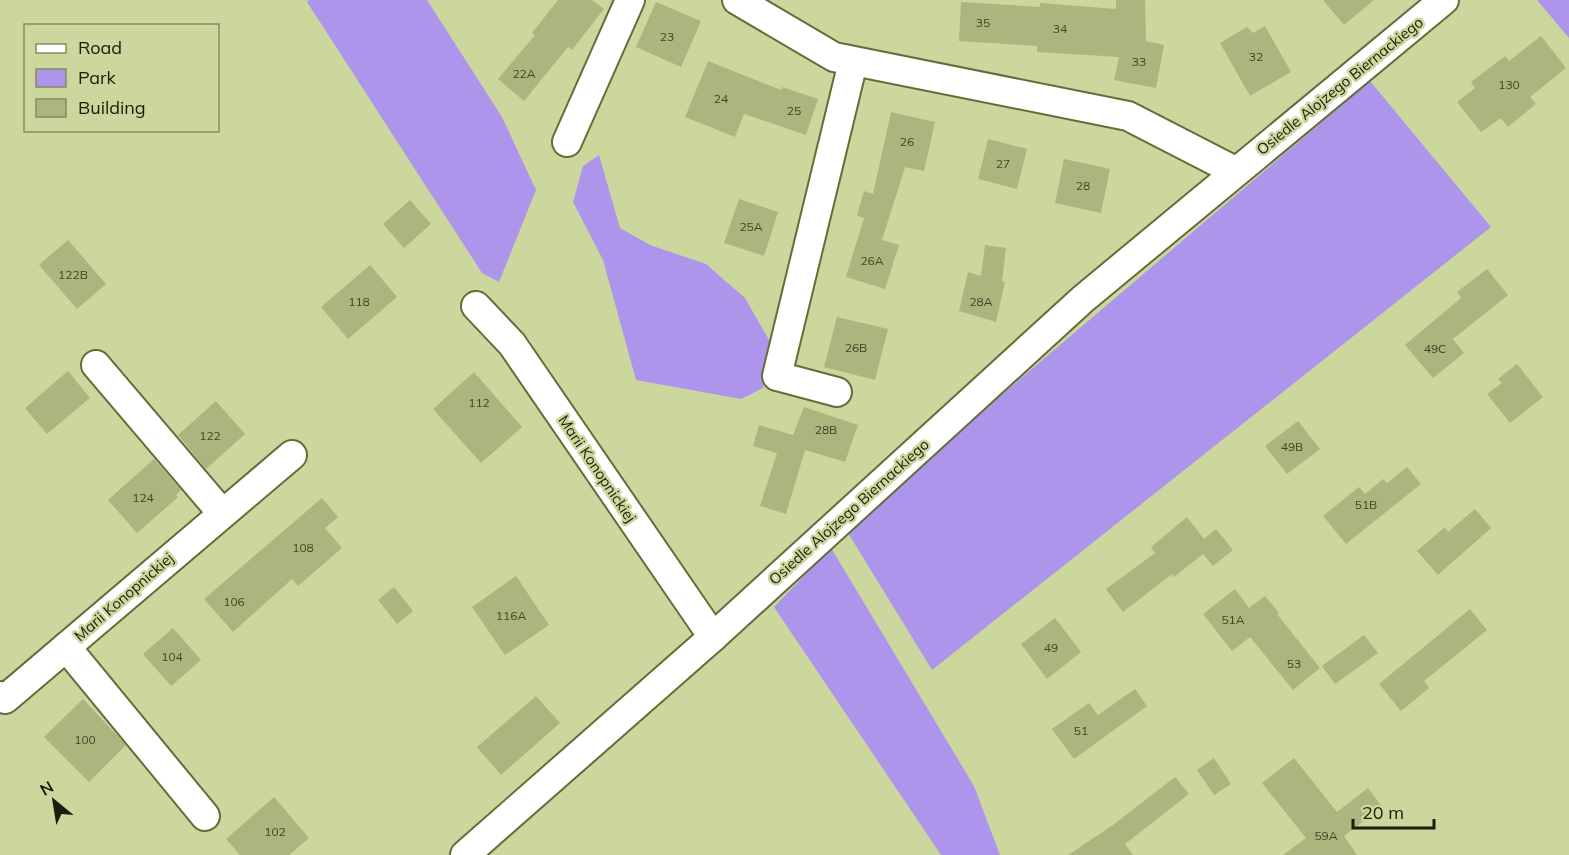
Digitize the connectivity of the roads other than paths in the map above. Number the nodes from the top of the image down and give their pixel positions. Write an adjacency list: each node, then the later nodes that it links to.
1 (630, 0): 5 (street)
2 (737, 0): 4 (street)
3 (1444, 0): 6 (street, Osiedle Alojzego Biernackiego)
4 (853, 62): 6 (street); 9 (street)
5 (567, 142)
6 (1235, 171): 12 (street, Osiedle Alojzego Biernackiego)
7 (476, 306): 12 (street, Marii Konopnickiej)
8 (96, 365): 11 (street)
9 (837, 392)
10 (292, 455): 11 (street, Marii Konopnickiej)
11 (222, 513): 13 (street, Marii Konopnickiej)
12 (713, 637): 16 (street, Osiedle Alojzego Biernackiego)
13 (66, 647): 14 (street, Marii Konopnickiej); 15 (street, Marii Konopnickiej)
14 (0, 696)
15 (206, 816)
16 (465, 855)

